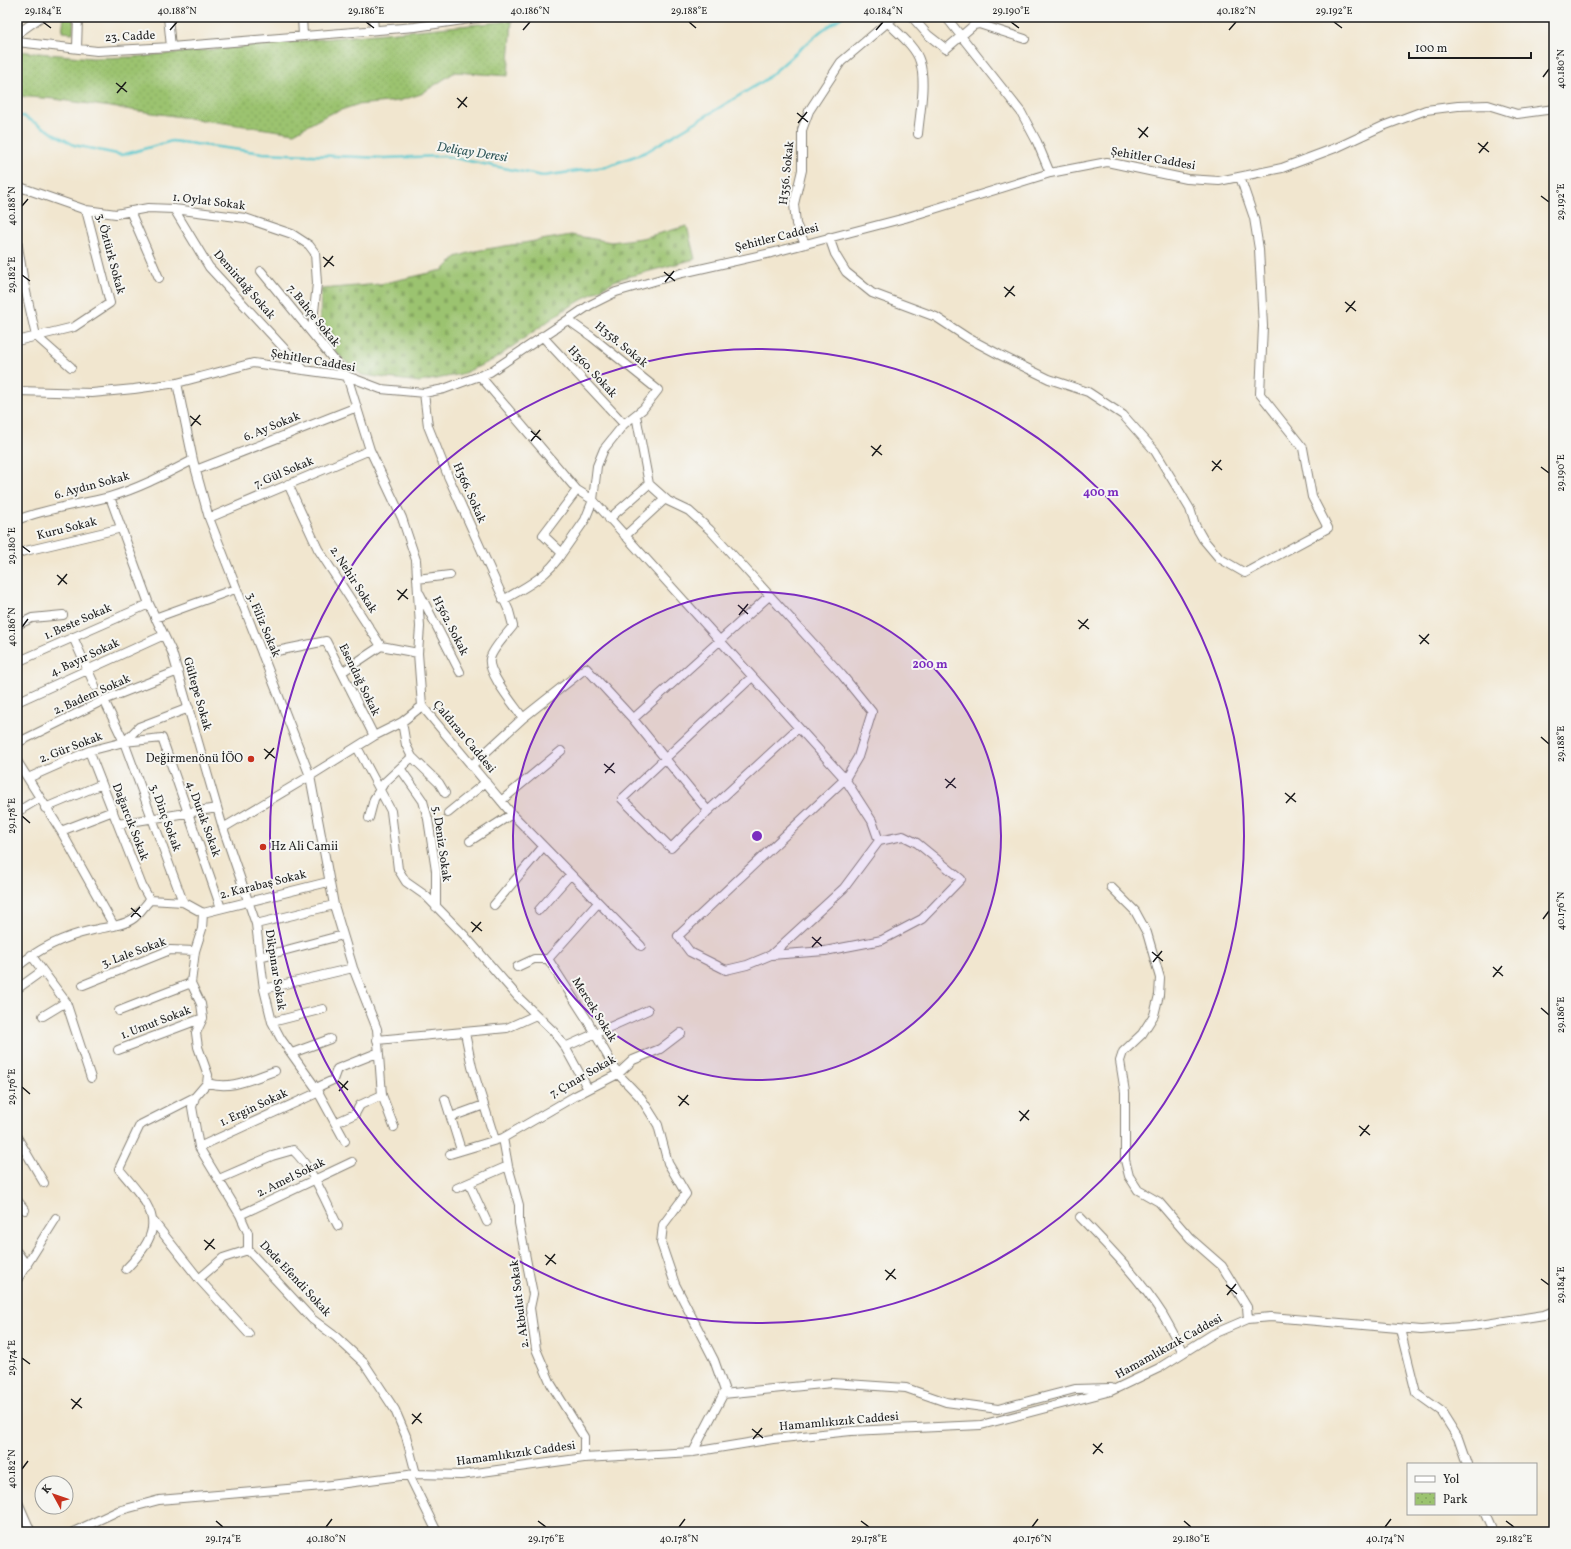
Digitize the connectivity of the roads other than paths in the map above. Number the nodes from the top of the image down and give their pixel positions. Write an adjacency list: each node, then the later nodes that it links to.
1 (41, 17): 12 (street)
2 (78, 17): 18 (street)
3 (168, 17): 17 (street)
4 (302, 17): 13 (street)
5 (373, 17): 11 (street)
6 (484, 17): 9 (street, 23. Cadde)
7 (912, 17): 14 (street)
8 (946, 17): 14 (street)
9 (455, 19): 11 (street, 23. Cadde)
10 (890, 19): 20 (street); 29 (street, H356. Sokak)
11 (374, 30): 13 (street, 23. Cadde)
12 (17, 34)
13 (303, 36): 17 (street, 23. Cadde)
14 (960, 36): 15 (street); 21 (street)
15 (1025, 39)
16 (17, 42): 18 (street, 23. Cadde)
17 (171, 47): 18 (street, 23. Cadde)
18 (77, 48)
19 (1554, 109): 22 (street, Şehitler Caddesi)
20 (918, 134)
21 (1050, 173): 22 (street, Şehitler Caddesi); 27 (street, Şehitler Caddesi)
22 (1240, 177): 27 (street)
23 (17, 186): 25 (street, 1. Oylat Sokak)
24 (174, 209): 26 (street, 1. Oylat Sokak); 33 (street, 1. Oylat Sokak); 38 (street, Demirdağ Sokak)
25 (86, 210): 26 (street, 1. Oylat Sokak); 34 (street, 3. Öztürk Sokak)
26 (130, 211): 31 (street)
27 (829, 237): 29 (street, Şehitler Caddesi)
28 (17, 240): 34 (street)
29 (805, 244): 32 (street, Şehitler Caddesi)
30 (261, 271): 33 (street, 7. Bahçe Sokak)
31 (159, 278)
32 (568, 320): 35 (street, Şehitler Caddesi); 45 (street, H358. Sokak)
33 (312, 332): 39 (street, 7. Bahçe Sokak)
34 (36, 336): 36 (street); 37 (street)
35 (542, 336): 40 (street, Şehitler Caddesi); 46 (street, H360. Sokak)
36 (17, 341)
37 (71, 367)
38 (304, 370): 39 (street, Şehitler Caddesi); 41 (street, Şehitler Caddesi)
39 (347, 376): 43 (street, Şehitler Caddesi); 44 (street, Çaldıran Caddesi)
40 (480, 376): 43 (street, Şehitler Caddesi); 52 (street)
41 (177, 383): 42 (street, Şehitler Caddesi); 48 (street, 3. Filiz Sokak)
42 (17, 392)
43 (424, 393): 68 (street, H366. Sokak)
44 (357, 407): 47 (street, Çaldıran Caddesi); 49 (street, 6. Ay Sokak)
45 (636, 415): 46 (street); 51 (street)
46 (624, 424): 55 (street)
47 (370, 450): 50 (street, 7. Gül Sokak); 64 (street, Çaldıran Caddesi)
48 (193, 460): 49 (street, 3. Filiz Sokak); 53 (street, 6. Aydın Sokak)
49 (196, 470): 56 (street, 3. Filiz Sokak)
50 (288, 484): 56 (street, 7. Gül Sokak); 76 (street, 2. Nehir Sokak)
51 (649, 484): 54 (street); 57 (street)
52 (577, 490): 55 (street); 61 (street)
53 (110, 497): 58 (street, 6. Aydın Sokak); 59 (street, Gültepe Sokak)
54 (665, 499): 60 (street); 67 (street)
55 (592, 500): 57 (street); 61 (street)
56 (209, 518): 65 (street, 3. Filiz Sokak)
57 (609, 519): 60 (street)
58 (17, 520)
59 (122, 528): 62 (street, Kuru Sokak); 69 (street, Gültepe Sokak)
60 (625, 536): 75 (street)
61 (562, 553): 68 (street)
62 (17, 554)
63 (450, 575): 64 (street)
64 (417, 579): 66 (street, Çaldıran Caddesi)
65 (235, 589): 71 (street); 78 (street, 3. Filiz Sokak)
66 (418, 589): 77 (street, Çaldıran Caddesi); 83 (street, H362. Sokak)
67 (769, 596): 75 (street); 108 (street)
68 (503, 600): 90 (street, H366. Sokak)
69 (149, 604): 71 (street, Gültepe Sokak); 74 (street, 1. Beste Sokak)
70 (63, 615): 72 (street)
71 (155, 618): 73 (street, Gültepe Sokak)
72 (17, 625)
73 (164, 635): 80 (street, 4. Bayır Sokak); 81 (street, Gültepe Sokak)
74 (73, 637): 79 (street, 1. Beste Sokak); 80 (street)
75 (720, 641): 84 (street); 91 (street)
76 (381, 646): 77 (street); 82 (street)
77 (418, 653): 88 (street, Çaldıran Caddesi)
78 (262, 654): 82 (street, Esendağ Sokak); 106 (street, 3. Filiz Sokak)
79 (17, 662)
80 (88, 670): 85 (street); 87 (street, 4. Bayır Sokak)
81 (178, 671): 86 (street, 2. Badem Sokak); 89 (street, Gültepe Sokak)
82 (342, 672): 94 (street, Esendağ Sokak)
83 (460, 672)
84 (752, 677): 93 (street); 102 (street)
85 (95, 686)
86 (104, 700): 96 (street, 3. Dinç Sokak); 97 (street, 2. Badem Sokak)
87 (17, 702)
88 (422, 706): 92 (street, Esendağ Sokak); 104 (street, Çaldıran Caddesi)
89 (189, 708): 96 (street); 116 (street, Gültepe Sokak)
90 (523, 718): 91 (street); 104 (street)
91 (633, 719): 102 (street)
92 (402, 722): 94 (street, Esendağ Sokak); 101 (street)
93 (798, 728): 108 (street); 118 (street)
94 (374, 736): 98 (street)
95 (162, 738): 96 (street, 2. Gür Sokak); 121 (street, 4. Durak Sokak)
96 (124, 742): 99 (street, 2. Gür Sokak); 124 (street, 3. Dinç Sokak)
97 (17, 743)
98 (357, 747): 106 (street); 111 (street)
99 (90, 751): 107 (street, 2. Gür Sokak); 110 (street, Dağarcık Sokak)
100 (561, 751): 114 (street)
101 (412, 758): 105 (street); 112 (street)
102 (665, 758): 118 (street); 118 (street)
103 (17, 761): 107 (street)
104 (471, 766): 109 (street, Çaldıran Caddesi)
105 (400, 768): 111 (street); 140 (street, 5. Deniz Sokak)
106 (310, 776): 126 (street); 132 (street, 3. Filiz Sokak)
107 (28, 778): 113 (street)
108 (845, 780): 129 (street); 150 (street)
109 (486, 782): 114 (street, Çaldıran Caddesi); 120 (street)
110 (102, 784): 115 (street); 117 (street, Dağarcık Sokak)
111 (381, 789): 123 (street); 140 (street)
112 (445, 793)
113 (40, 798): 115 (street); 119 (street)
114 (501, 801): 122 (street, Çaldıran Caddesi)
115 (45, 808): 127 (street)
116 (217, 808): 121 (street); 126 (street, Gültepe Sokak)
117 (113, 811): 125 (street, Dağarcık Sokak); 127 (street)
118 (708, 811)
119 (17, 812)
120 (448, 813)
121 (187, 814): 124 (street); 141 (street, 4. Durak Sokak)
122 (512, 814): 128 (street); 130 (street, Çaldıran Caddesi)
123 (369, 818)
124 (152, 820): 125 (street); 135 (street, 3. Dinç Sokak)
125 (118, 824): 134 (street, Dağarcık Sokak)
126 (223, 828): 136 (street, Gültepe Sokak)
127 (61, 831): 145 (street)
128 (470, 841)
129 (879, 841): 150 (street); 150 (street)
130 (543, 848): 131 (street, Çaldıran Caddesi); 139 (street)
131 (570, 875): 137 (street, Çaldıran Caddesi); 142 (street)
132 (328, 882): 136 (street, 2. Karabaş Sokak); 138 (street, 3. Filiz Sokak)
133 (1111, 887): 220 (street)
134 (150, 900): 135 (street); 145 (street)
135 (183, 902): 143 (street)
136 (248, 902): 141 (street, 2. Karabaş Sokak); 144 (street, Dikpınar Sokak)
137 (598, 903): 147 (street, Çaldıran Caddesi); 152 (street)
138 (334, 905): 144 (street); 146 (street, 3. Filiz Sokak)
139 (494, 906)
140 (436, 907): 165 (street)
141 (221, 908): 143 (street, 2. Karabaş Sokak)
142 (539, 910)
143 (203, 913): 148 (street)
144 (256, 924): 151 (street, Dikpınar Sokak)
145 (114, 926): 149 (street)
146 (343, 935): 151 (street); 155 (street, 3. Filiz Sokak)
147 (641, 946)
148 (195, 951): 157 (street); 158 (street, 3. Lale Sokak)
149 (31, 955): 153 (street); 156 (street)
150 (771, 955)
151 (260, 957): 160 (street, Dikpınar Sokak)
152 (548, 959): 154 (street); 171 (street, Mercek Sokak)
153 (17, 967)
154 (517, 967)
155 (353, 968): 160 (street); 173 (street, 3. Filiz Sokak)
156 (42, 971): 159 (street); 161 (street)
157 (191, 983): 164 (street); 167 (street)
158 (83, 985)
159 (17, 989)
160 (264, 989): 168 (street, Dikpınar Sokak)
161 (66, 1002): 166 (street); 180 (street)
162 (323, 1009): 168 (street)
163 (648, 1010): 171 (street)
164 (119, 1011)
165 (536, 1015): 169 (street); 174 (street)
166 (43, 1016)
167 (203, 1018): 175 (street, 1. Umut Sokak); 181 (street)
168 (272, 1022): 176 (street, Dikpınar Sokak)
169 (465, 1033): 173 (street); 187 (street)
170 (681, 1033): 179 (street, 7. Çınar Sokak)
171 (595, 1034): 174 (street); 179 (street, Mercek Sokak)
172 (330, 1039): 176 (street)
173 (377, 1040): 177 (street, 3. Filiz Sokak)
174 (565, 1047): 182 (street)
175 (118, 1050)
176 (292, 1053): 183 (street, Dikpınar Sokak)
177 (377, 1053): 183 (street, 1. Ergin Sokak); 184 (street, 3. Filiz Sokak)
178 (275, 1071): 181 (street)
179 (618, 1074): 182 (street, 7. Çınar Sokak); 225 (street, Mercek Sokak)
180 (92, 1078)
181 (207, 1083): 185 (street)
182 (588, 1089): 192 (street, 7. Çınar Sokak)
183 (318, 1090): 189 (street, Dikpınar Sokak); 195 (street, 1. Ergin Sokak)
184 (382, 1095): 189 (street); 190 (street, 3. Filiz Sokak)
185 (195, 1097): 195 (street, Dede Efendi Sokak); 210 (street)
186 (445, 1099): 188 (street)
187 (484, 1105): 188 (street); 193 (street)
188 (450, 1117): 196 (street)
189 (335, 1122): 194 (street, Dikpınar Sokak)
190 (394, 1127)
191 (17, 1137): 202 (street)
192 (504, 1138): 193 (street, 7. Çınar Sokak); 199 (street, 2. Akbulut Sokak)
193 (495, 1140): 196 (street, 7. Çınar Sokak)
194 (345, 1141)
195 (199, 1147): 200 (street, Dede Efendi Sokak)
196 (461, 1150): 197 (street, 7. Çınar Sokak)
197 (450, 1154)
198 (352, 1162): 201 (street, 2. Amel Sokak)
199 (508, 1166): 203 (street); 227 (street, 2. Akbulut Sokak)
200 (219, 1179): 201 (street); 207 (street, Dede Efendi Sokak)
201 (314, 1180): 207 (street, 2. Amel Sokak); 212 (street)
202 (44, 1183)
203 (470, 1183): 204 (street); 211 (street)
204 (457, 1188)
205 (17, 1200): 206 (street)
206 (25, 1210)
207 (240, 1215): 213 (street, Dede Efendi Sokak)
208 (1080, 1217): 223 (street)
209 (56, 1218): 215 (street)
210 (154, 1222): 216 (street); 217 (street)
211 (487, 1222)
212 (338, 1226)
213 (248, 1250): 217 (street); 229 (street, Dede Efendi Sokak)
214 (17, 1252): 215 (street)
215 (26, 1266): 218 (street)
216 (126, 1269)
217 (199, 1279): 222 (street)
218 (17, 1280)
219 (1554, 1311): 221 (street, Hamamlıkızık Caddesi)
220 (1248, 1319): 221 (street, Hamamlıkızık Caddesi); 223 (street, Hamamlıkızık Caddesi)
221 (1400, 1329): 228 (street)
222 (249, 1334)
223 (1183, 1353): 224 (street, Hamamlıkızık Caddesi)
224 (1119, 1387): 225 (street); 226 (street, Hamamlıkızık Caddesi)
225 (723, 1394): 226 (street)
226 (693, 1452): 227 (street, Hamamlıkızık Caddesi)
227 (584, 1458): 229 (street, Hamamlıkızık Caddesi)
228 (1467, 1463)
229 (412, 1474): 233 (street, Hamamlıkızık Caddesi); 234 (street, Dede Efendi Sokak)
230 (17, 1500): 232 (street)
231 (1485, 1515): 235 (street)
232 (31, 1532)
233 (72, 1532)
234 (437, 1532)
235 (1493, 1532)

